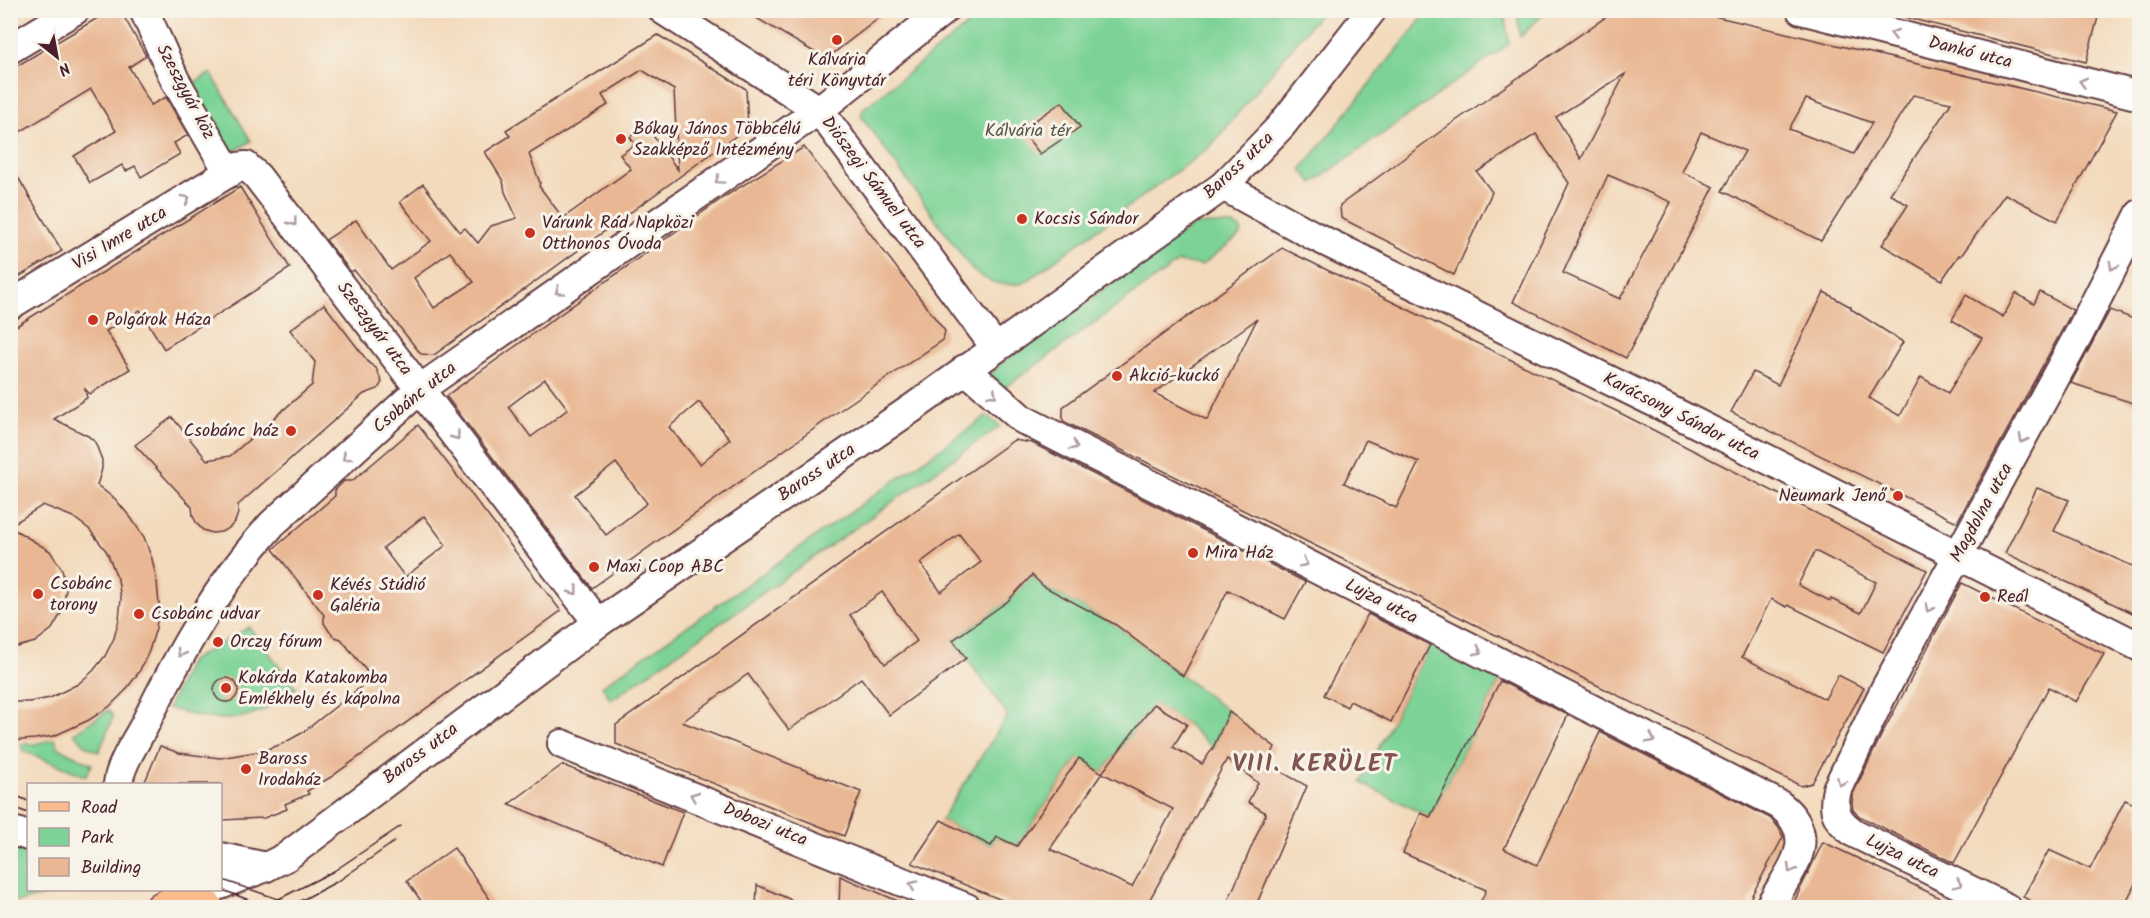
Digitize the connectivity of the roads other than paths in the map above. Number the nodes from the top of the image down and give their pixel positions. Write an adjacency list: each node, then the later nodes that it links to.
1 (75, 10): 7 (street)
2 (144, 10): 10 (street, Szeszgyár köz)
3 (663, 10): 9 (street, Diószegi Sámuel utca)
4 (944, 10): 9 (street)
5 (1372, 10): 11 (street, Baross utca)
6 (1801, 10): 8 (street, Dankó utca, one-way to 6)
7 (10, 49)
8 (2139, 96)
9 (819, 110): 14 (street, Diószegi Sámuel utca); 16 (street, Csobánc utca, one-way to 16)
10 (229, 173): 13 (street, Visi Imre utca, one-way to 10); 16 (street, Szeszgyár utca, one-way to 16)
11 (1223, 186): 14 (street, Baross utca); 17 (street, Karácsony Sándor utca)
12 (2139, 214): 17 (street, Magdolna utca, one-way to 17)
13 (10, 305)
14 (996, 347): 15 (street, Baross utca)
15 (965, 369): 18 (street, Baross utca); 29 (street, Lujza utca, one-way to 29)
16 (420, 389): 18 (street, Szeszgyár utca, one-way to 18); 21 (street, Csobánc utca, one-way to 21)
17 (1959, 557): 19 (street, Karácsony Sándor utca); 22 (street, Magdolna utca, one-way to 22)
18 (598, 623): 26 (street, Baross utca)
19 (2139, 647)
20 (562, 744): 28 (street, Dobozi utca, one-way to 20)
21 (118, 783)
22 (1836, 814): 30 (street, Lujza utca, one-way to 30)
23 (10, 830): 24 (street)
24 (27, 836)
25 (222, 858): 26 (street)
26 (266, 867): 27 (street, Baross utca)
27 (222, 884)
28 (968, 908)
29 (1769, 908)
30 (2007, 908)

